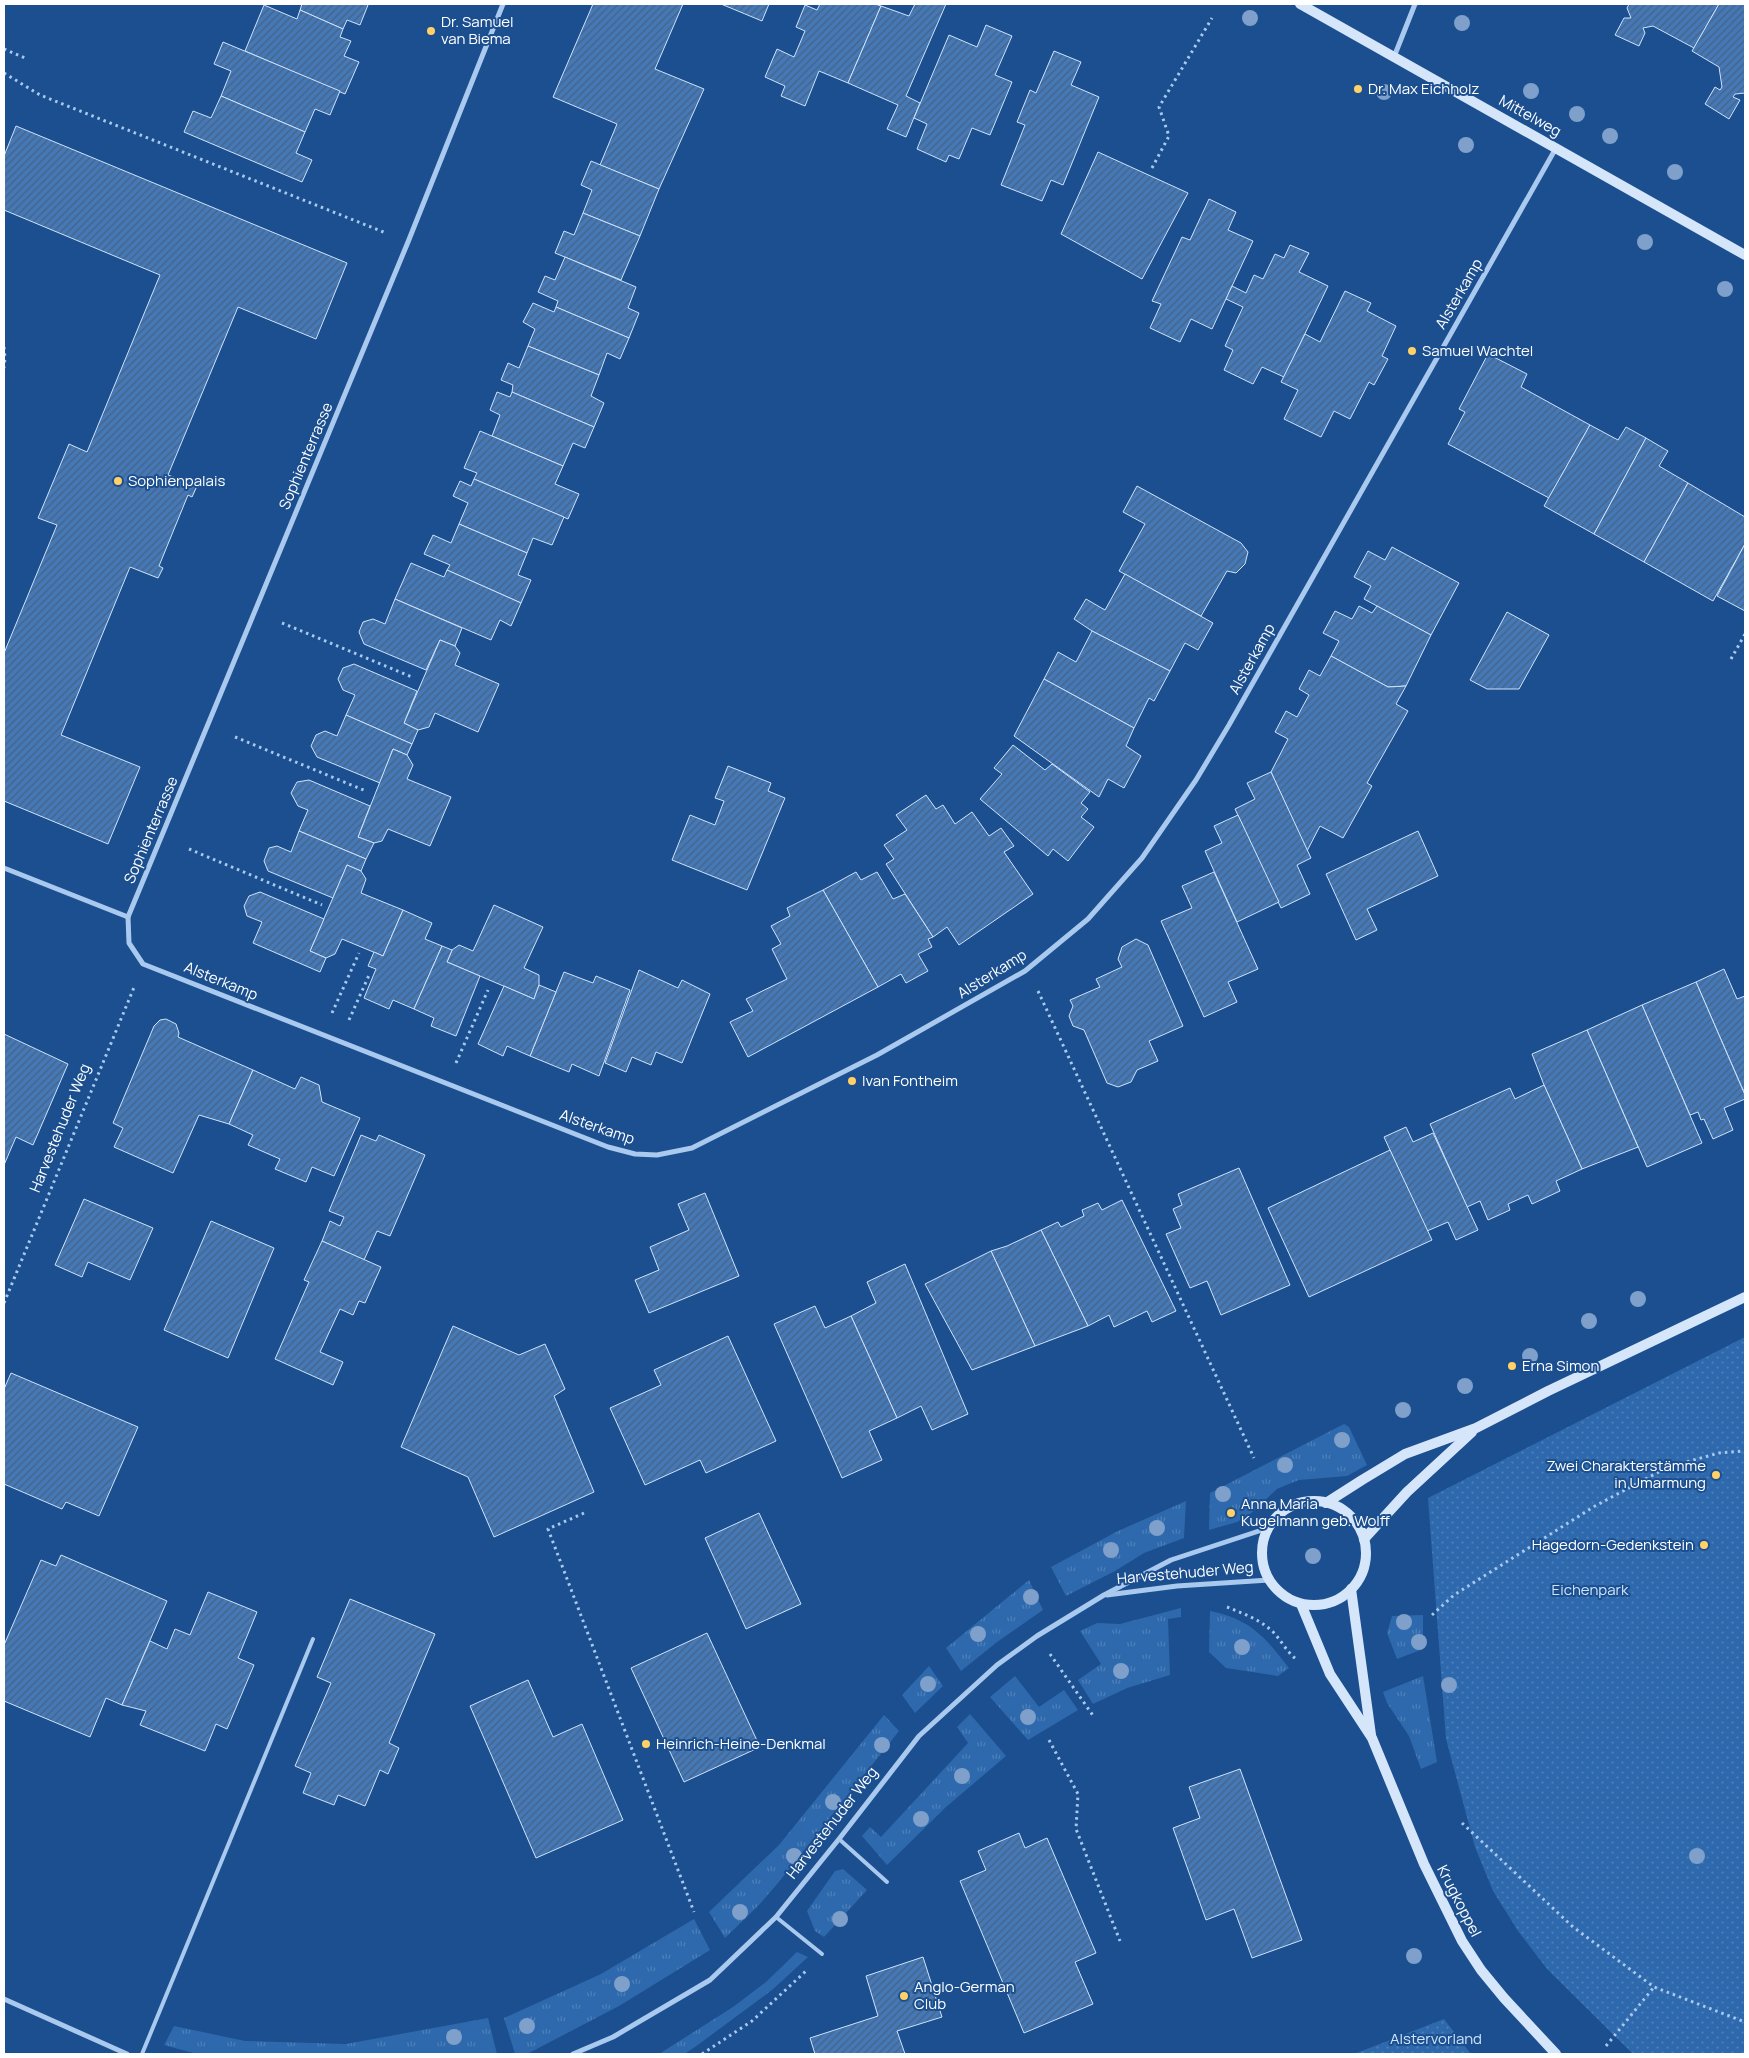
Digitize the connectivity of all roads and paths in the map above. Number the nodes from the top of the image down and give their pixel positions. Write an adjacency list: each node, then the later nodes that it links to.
1 (503, 4): 11 (street, Sophienterrasse)
2 (1300, 4): 6 (street, Mittelweg)
3 (1415, 4): 6 (street)
4 (1212, 18): 10 (path)
5 (4, 49): 7 (path)
6 (1394, 57): 9 (street, Mittelweg)
7 (24, 58)
8 (4, 73): 11 (path)
9 (1556, 148): 12 (street, Mittelweg); 26 (street, Alsterkamp)
10 (1152, 168)
11 (408, 242): 24 (street, Sophienterrasse)
12 (1745, 255)
13 (4, 347): 14 (path)
14 (4, 368)
15 (282, 623): 18 (path)
16 (1745, 634): 17 (path)
17 (1731, 660)
18 (412, 677)
19 (235, 737): 20 (path)
20 (366, 791)
21 (189, 849): 23 (path)
22 (4, 868): 24 (street)
23 (322, 905)
24 (128, 917): 26 (street)
25 (359, 953): 30 (path)
26 (143, 964): 34 (path, Harvestehuder Weg)
27 (370, 973): 31 (path)
28 (488, 990): 32 (path)
29 (1038, 991): 37 (path)
30 (332, 1013)
31 (349, 1021)
32 (455, 1064)
33 (1745, 1297): 35 (street)
34 (4, 1304)
35 (1476, 1428): 38 (street); 41 (street)
36 (1745, 1451): 47 (path)
37 (1254, 1458)
38 (1326, 1503): 40 (street, Harvestehuder Weg); 41 (street, Harvestehuder Weg)
39 (584, 1513): 57 (path)
40 (1268, 1528): 42 (street, Harvestehuder Weg); 44 (street, Harvestehuder Weg)
41 (1364, 1539): 43 (street)
42 (1269, 1580): 44 (street, Harvestehuder Weg); 46 (street, Harvestehuder Weg)
43 (1351, 1589): 46 (street); 52 (street, Krugkoppel)
44 (1104, 1595): 48 (street, Harvestehuder Weg)
45 (1220, 1604): 50 (path)
46 (1301, 1604): 52 (street, Krugkoppel)
47 (1432, 1615)
48 (1037, 1636): 51 (path); 55 (street, Harvestehuder Weg)
49 (313, 1639): 66 (lane)
50 (1297, 1660)
51 (1094, 1717)
52 (1372, 1738): 69 (street, Krugkoppel)
53 (1048, 1740): 59 (path)
54 (1462, 1823): 61 (path)
55 (839, 1839): 56 (lane); 58 (street, Harvestehuder Weg)
56 (887, 1882)
57 (694, 1912)
58 (776, 1917): 60 (lane); 67 (street, Harvestehuder Weg)
59 (1120, 1941)
60 (822, 1954): 68 (path)
61 (1654, 1987): 63 (path); 64 (path)
62 (4, 1999): 65 (street)
63 (1745, 2022)
64 (1606, 2046)
65 (127, 2054)
66 (142, 2054)
67 (574, 2054)
68 (702, 2054)
69 (1556, 2054)

